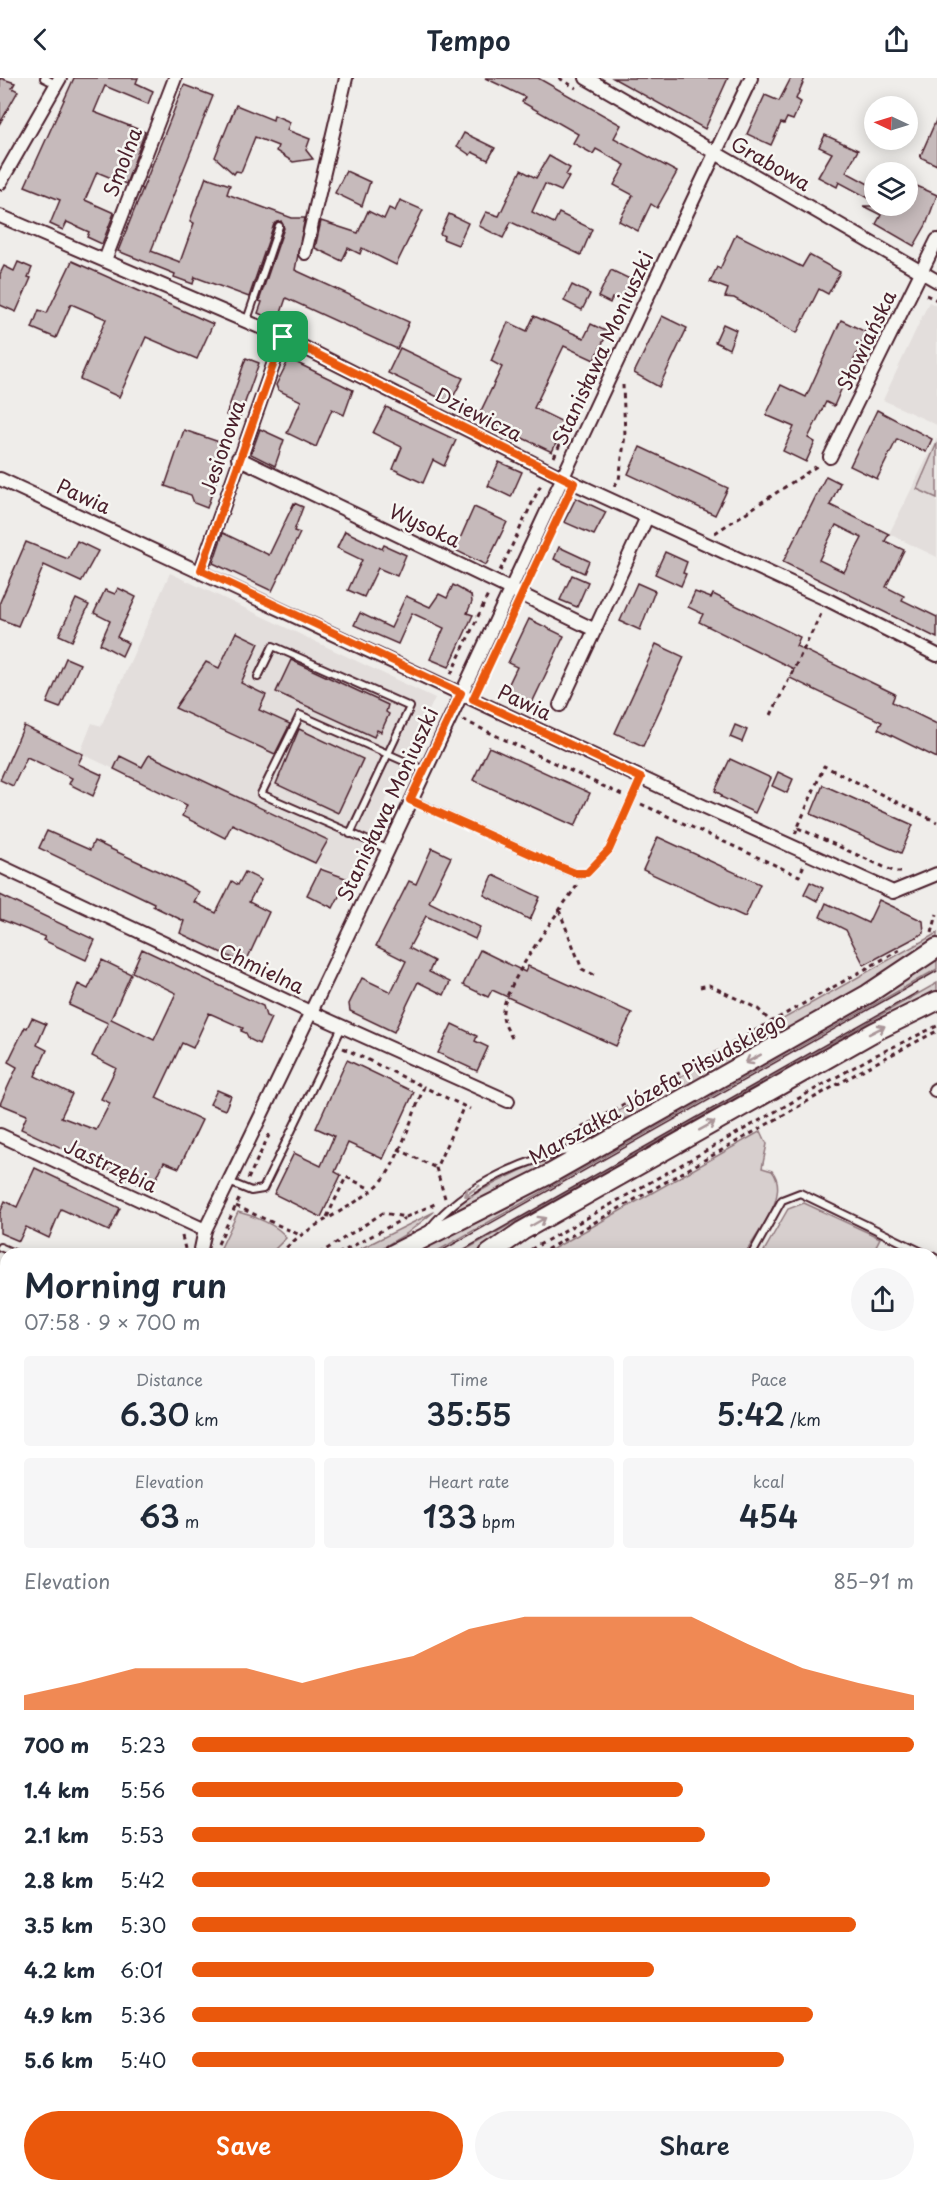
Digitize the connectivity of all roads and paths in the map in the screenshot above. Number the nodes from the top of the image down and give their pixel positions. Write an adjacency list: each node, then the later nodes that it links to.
1 (44, 78): 6 (lane)
2 (175, 78): 13 (street, Smolna)
3 (346, 78): 12 (street)
4 (586, 78): 7 (street, Grabowa)
5 (751, 78): 7 (street, Stanisława Moniuszki)
6 (58, 81): 8 (street)
7 (715, 153): 15 (street, Grabowa); 25 (street, Stanisława Moniuszki)
8 (0, 183)
9 (0, 216): 13 (street, Dziewicza)
10 (279, 226): 17 (lane)
11 (937, 240): 15 (street, Słowiańska)
12 (305, 253)
13 (105, 260): 17 (street, Dziewicza)
14 (647, 261): 18 (path)
15 (922, 272): 16 (street, Grabowa); 22 (street, Słowiańska)
16 (937, 281)
17 (247, 321): 19 (street, Dziewicza)
18 (613, 335)
19 (283, 337): 23 (street, Jesionowa); 24 (street, Dziewicza)
20 (622, 384): 27 (path)
21 (578, 408): 24 (path)
22 (830, 457): 29 (path)
23 (238, 458): 30 (street, Jesionowa); 31 (street, Wysoka)
24 (547, 470): 25 (street, Dziewicza); 31 (path)
25 (563, 478): 28 (street, Dziewicza); 32 (street, Stanisława Moniuszki)
26 (0, 479): 30 (street, Pawia)
27 (607, 482)
28 (647, 517): 33 (street, Dziewicza); 34 (street)
29 (705, 529)
30 (201, 570): 38 (street, Pawia)
31 (495, 580): 32 (street, Wysoka); 36 (path)
32 (511, 588): 34 (street, Wysoka); 38 (street, Stanisława Moniuszki)
33 (828, 600): 35 (street, Dziewicza); 41 (path)
34 (595, 630): 40 (street)
35 (937, 655)
36 (446, 674)
37 (258, 677): 42 (lane)
38 (461, 693): 39 (street, Pawia); 43 (street, Stanisława Moniuszki)
39 (473, 699): 44 (street, Pawia); 46 (path)
40 (561, 705)
41 (771, 715)
42 (390, 755): 43 (lane); 49 (lane); 49 (lane)
43 (424, 770): 45 (street, Stanisława Moniuszki)
44 (641, 778): 46 (lane); 50 (street, Pawia)
45 (410, 800): 51 (street, Stanisława Moniuszki); 55 (lane)
46 (632, 800): 52 (path); 55 (lane)
47 (937, 822): 48 (path)
48 (798, 828): 50 (path); 54 (path)
49 (350, 834): 51 (lane)
50 (789, 846): 56 (street, Pawia)
51 (387, 849): 64 (street, Stanisława Moniuszki)
52 (805, 863)
53 (0, 866): 64 (street, Chmielna)
54 (909, 869)
55 (587, 873): 57 (path)
56 (937, 874)
57 (559, 910): 61 (path); 68 (path)
58 (937, 914): 59 (path)
59 (934, 942): 91 (main road, Marszałka Józefa Piłsudskiego, one-way to 91)
60 (904, 948): 65 (path)
61 (594, 975)
62 (700, 987): 65 (path)
63 (937, 1001): 92 (main road, one-way to 63)
64 (312, 1013): 66 (street, Chmielna); 78 (street, Stanisława Moniuszki)
65 (770, 1021): 75 (path)
66 (342, 1027): 69 (lane); 71 (street, Chmielna)
67 (937, 1028): 83 (path); 85 (path)
68 (512, 1038)
69 (336, 1040): 70 (path); 78 (lane)
70 (424, 1087): 72 (path); 76 (path)
71 (508, 1101)
72 (464, 1106): 73 (path); 77 (path)
73 (470, 1109)
74 (0, 1135): 84 (street, Jastrzębia)
75 (551, 1145)
76 (398, 1149): 77 (path); 79 (path)
77 (436, 1168): 81 (path)
78 (229, 1182): 84 (street, Stanisława Moniuszki)
79 (372, 1189): 82 (path); 82 (path)
80 (236, 1206): 86 (path)
81 (406, 1217): 89 (path); 90 (path)
82 (327, 1218): 86 (path)
83 (575, 1224): 85 (path); 93 (path)
84 (205, 1230): 87 (street, Stanisława Moniuszki)
85 (579, 1231): 94 (path)
86 (300, 1235): 88 (path)
87 (201, 1248)
88 (286, 1248)
89 (328, 1248)
90 (349, 1248)
91 (405, 1248)
92 (498, 1248)
93 (533, 1248)
94 (549, 1248)
95 (755, 1248): 96 (lane)
96 (914, 1248)

